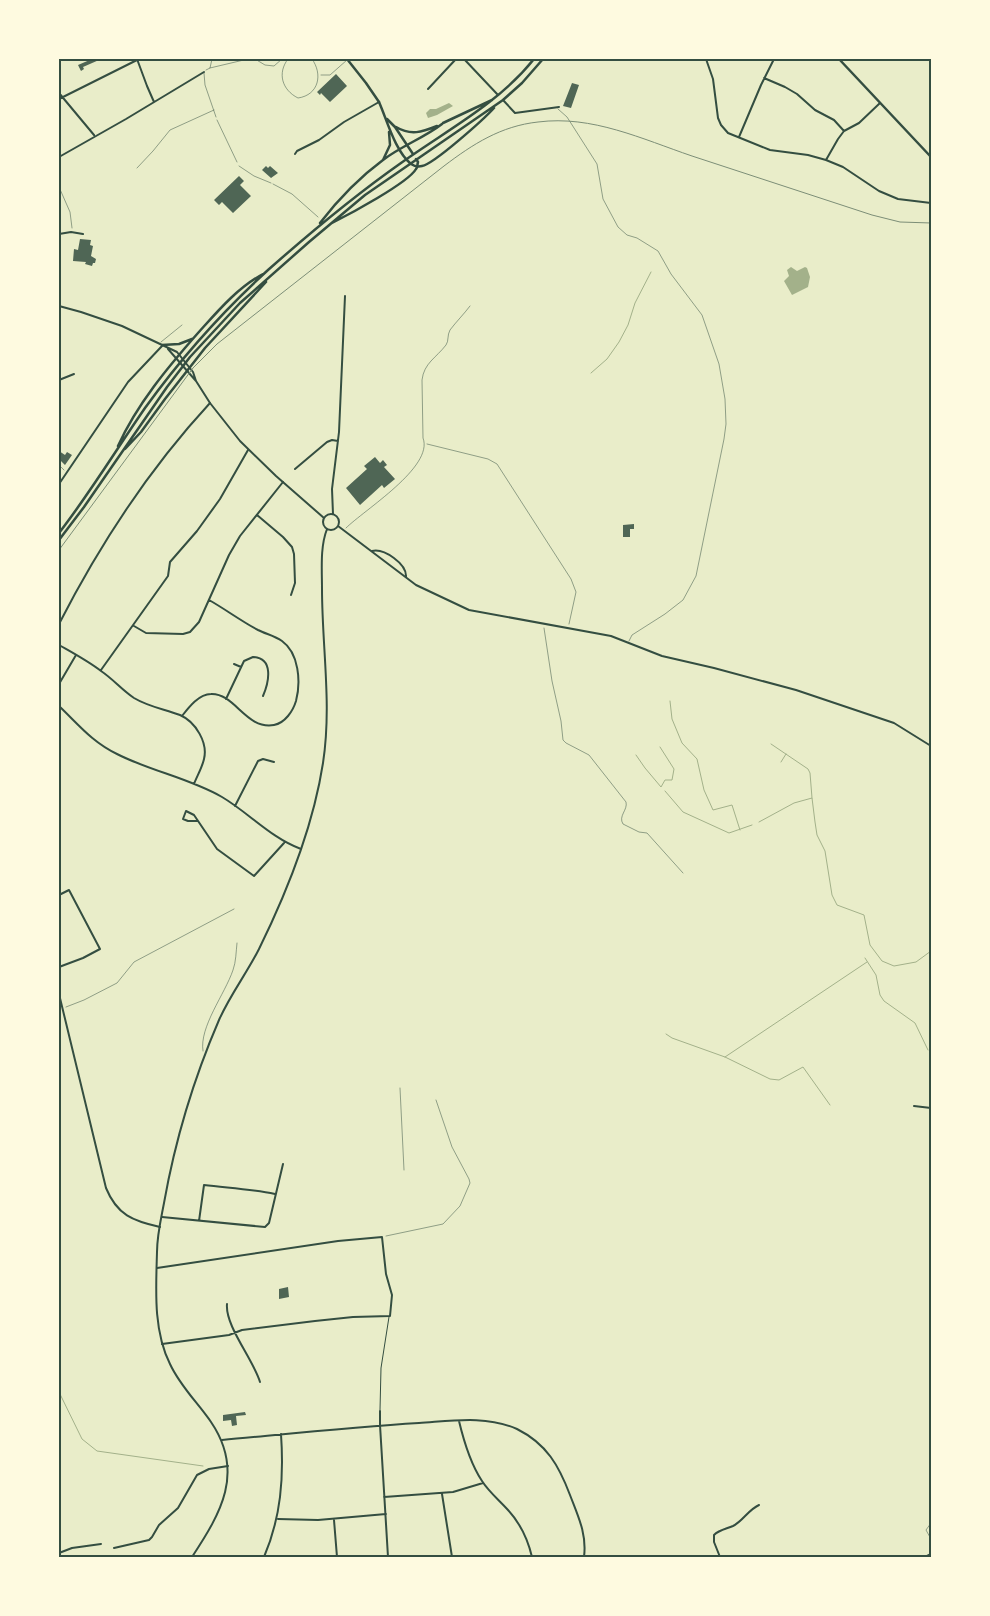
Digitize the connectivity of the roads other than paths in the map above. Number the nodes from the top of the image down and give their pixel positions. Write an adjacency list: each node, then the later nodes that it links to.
1 (288, 59): 13 (lane)
2 (312, 59): 13 (lane)
3 (348, 59): 13 (lane); 23 (main road)
4 (456, 59): 15 (street)
5 (465, 59): 17 (street)
6 (533, 59): 17 (main road)
7 (542, 59): 21 (main road)
8 (706, 59): 35 (street)
9 (774, 59): 14 (street)
10 (839, 59): 24 (main road)
11 (137, 60): 18 (street); 22 (street)
12 (204, 72): 22 (street); 27 (lane)
13 (319, 75)
14 (764, 78): 33 (street); 35 (street)
15 (428, 89)
16 (59, 93): 18 (street)
17 (498, 95): 20 (main road)
18 (62, 97): 19 (street); 34 (street)
19 (59, 99)
20 (493, 99): 30 (main road); 49 (main road)
21 (503, 100): 25 (main road); 26 (street)
22 (154, 102): 34 (street)
23 (378, 102): 29 (main road); 38 (street)
24 (880, 104): 33 (street); 40 (main road)
25 (496, 105): 44 (main road); 48 (main road)
26 (558, 107): 90 (lane)
27 (214, 110): 28 (lane); 45 (lane)
28 (216, 117)
29 (387, 119): 31 (main road); 32 (main road)
30 (442, 124): 31 (main road); 36 (main road)
31 (395, 126): 36 (main road)
32 (389, 130): 37 (main road); 41 (main road)
33 (844, 131): 42 (street)
34 (95, 136): 39 (street)
35 (740, 138): 42 (street)
36 (407, 146): 37 (main road); 44 (main road)
37 (401, 150): 41 (main road); 44 (main road)
38 (295, 154)
39 (59, 157)
40 (931, 157)
41 (383, 160): 49 (main road)
42 (826, 160): 47 (street)
43 (239, 166): 46 (lane)
44 (417, 166): 48 (main road)
45 (137, 168)
46 (272, 183)
47 (931, 203)
48 (328, 225): 53 (main road)
49 (316, 228): 52 (main road)
50 (59, 234): 51 (street)
51 (83, 234)
52 (267, 272): 57 (main road); 73 (main road)
53 (270, 276): 62 (main road); 72 (main road)
54 (345, 296): 70 (street)
55 (59, 306): 58 (street)
56 (182, 325): 58 (lane)
57 (194, 338): 58 (main road); 60 (main road)
58 (161, 344): 59 (street); 76 (street)
59 (167, 348): 60 (street); 61 (street)
60 (180, 355): 61 (main road); 62 (street)
61 (177, 359): 63 (street); 73 (main road)
62 (190, 366): 63 (main road); 66 (street)
63 (186, 370): 66 (street); 72 (main road)
64 (74, 374): 65 (street)
65 (59, 380)
66 (196, 381): 69 (street)
67 (931, 384): 68 (street)
68 (931, 390)
69 (210, 403): 71 (street); 88 (street)
70 (338, 440): 74 (street); 77 (street)
71 (248, 450): 75 (street); 89 (street)
72 (122, 451): 83 (main road)
73 (116, 452): 82 (main road)
74 (295, 468)
75 (283, 482): 78 (street); 79 (street)
76 (59, 484)
77 (333, 514): 79 (street); 80 (street)
78 (257, 515): 86 (street); 87 (street)
79 (324, 518): 81 (street)
80 (338, 526): 81 (street); 84 (street)
81 (327, 529): 107 (street)
82 (59, 533)
83 (59, 540)
84 (372, 551): 85 (street); 85 (street)
85 (406, 577): 90 (street)
86 (291, 596)
87 (209, 600): 89 (street); 98 (street)
88 (59, 624)
89 (134, 626): 95 (street)
90 (628, 643): 101 (street)
91 (59, 645): 92 (street)
92 (76, 655): 95 (street); 96 (street)
93 (234, 664): 94 (street)
94 (240, 667): 97 (street); 98 (street)
95 (102, 670): 100 (street)
96 (59, 684)
97 (263, 696)
98 (226, 699): 100 (street)
99 (59, 706): 103 (street)
100 (182, 716): 103 (street)
101 (931, 746)
102 (274, 762): 104 (street)
103 (194, 785): 104 (street)
104 (235, 806): 106 (street)
105 (197, 821): 105 (street); 106 (street)
106 (284, 842): 107 (street)
107 (301, 849): 115 (street)
108 (59, 895): 109 (street)
109 (59, 967)
110 (59, 994): 117 (street)
111 (914, 1106): 112 (street)
112 (931, 1108)
113 (283, 1164): 114 (street)
114 (276, 1194): 116 (street); 116 (street)
115 (162, 1217): 116 (street); 117 (street)
116 (199, 1221)
117 (160, 1227): 118 (street)
118 (156, 1268): 120 (street); 122 (street)
119 (227, 1304): 121 (street)
120 (390, 1316): 121 (street); 124 (street)
121 (236, 1333): 122 (street); 123 (street)
122 (162, 1344): 128 (street)
123 (260, 1382)
124 (380, 1411): 126 (street)
125 (459, 1421): 126 (street); 130 (street); 149 (street)
126 (380, 1425): 127 (street); 132 (street)
127 (281, 1434): 128 (street); 135 (street)
128 (222, 1440): 129 (street)
129 (228, 1466): 140 (street); 143 (street)
130 (483, 1483): 131 (street); 148 (street)
131 (442, 1494): 132 (street); 147 (street)
132 (384, 1497): 134 (street)
133 (758, 1505): 150 (street)
134 (386, 1514): 136 (street); 146 (street)
135 (278, 1519): 136 (street); 144 (street)
136 (334, 1519): 145 (street)
137 (931, 1523): 138 (lane)
138 (931, 1539)
139 (101, 1544): 141 (street)
140 (114, 1548)
141 (59, 1553)
142 (931, 1554): 151 (street)
143 (192, 1557)
144 (264, 1557)
145 (337, 1557)
146 (388, 1557)
147 (452, 1557)
148 (532, 1557)
149 (584, 1557)
150 (720, 1557)
151 (925, 1557)

